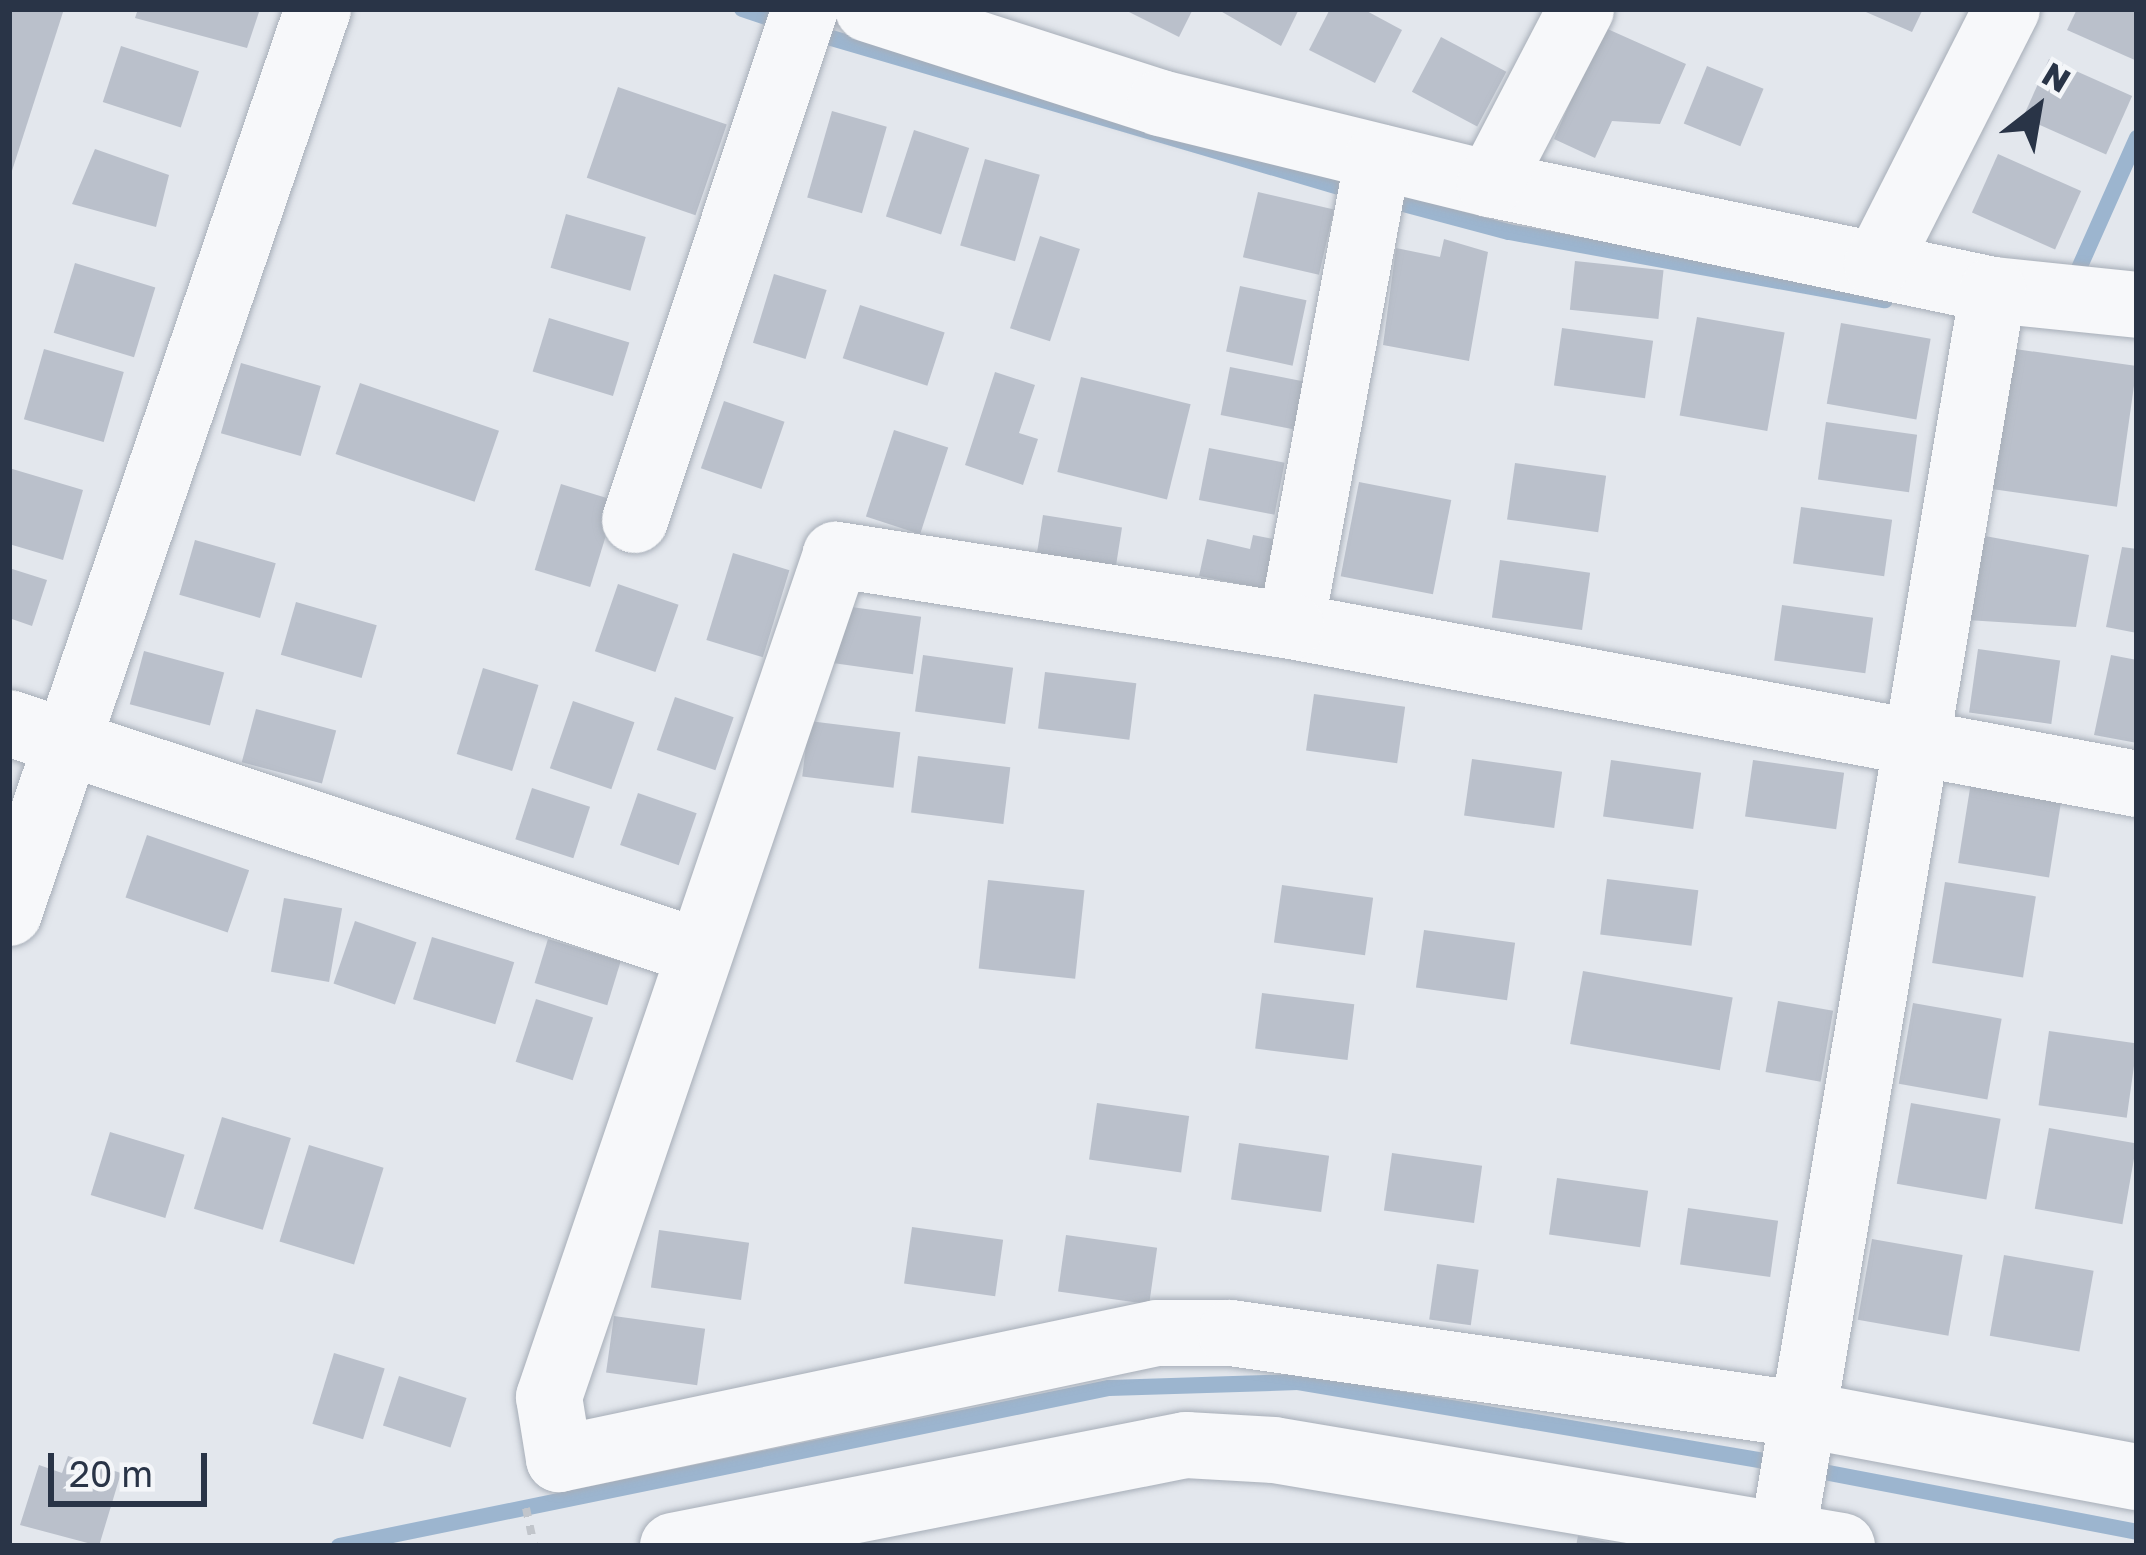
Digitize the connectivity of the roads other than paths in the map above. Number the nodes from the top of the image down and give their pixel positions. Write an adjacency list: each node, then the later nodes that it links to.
1 (318, 9): 13 (street)
2 (805, 9): 11 (street)
3 (868, 9): 7 (street)
4 (1581, 9): 6 (street)
5 (2007, 9): 8 (street)
6 (1490, 184): 7 (street); 8 (street)
7 (1373, 185): 12 (street)
8 (1877, 265): 9 (street)
9 (1994, 290): 10 (street); 14 (street)
10 (2137, 304)
11 (635, 520)
12 (1291, 626): 14 (street); 17 (street)
13 (38, 733): 16 (street); 17 (street)
14 (1912, 744): 15 (street); 18 (street)
15 (2137, 784)
16 (9, 913)
17 (699, 952): 18 (street)
18 (1805, 1415): 19 (street); 20 (street)
19 (2137, 1477)
20 (1802, 1542): 21 (street)
21 (674, 1546)

